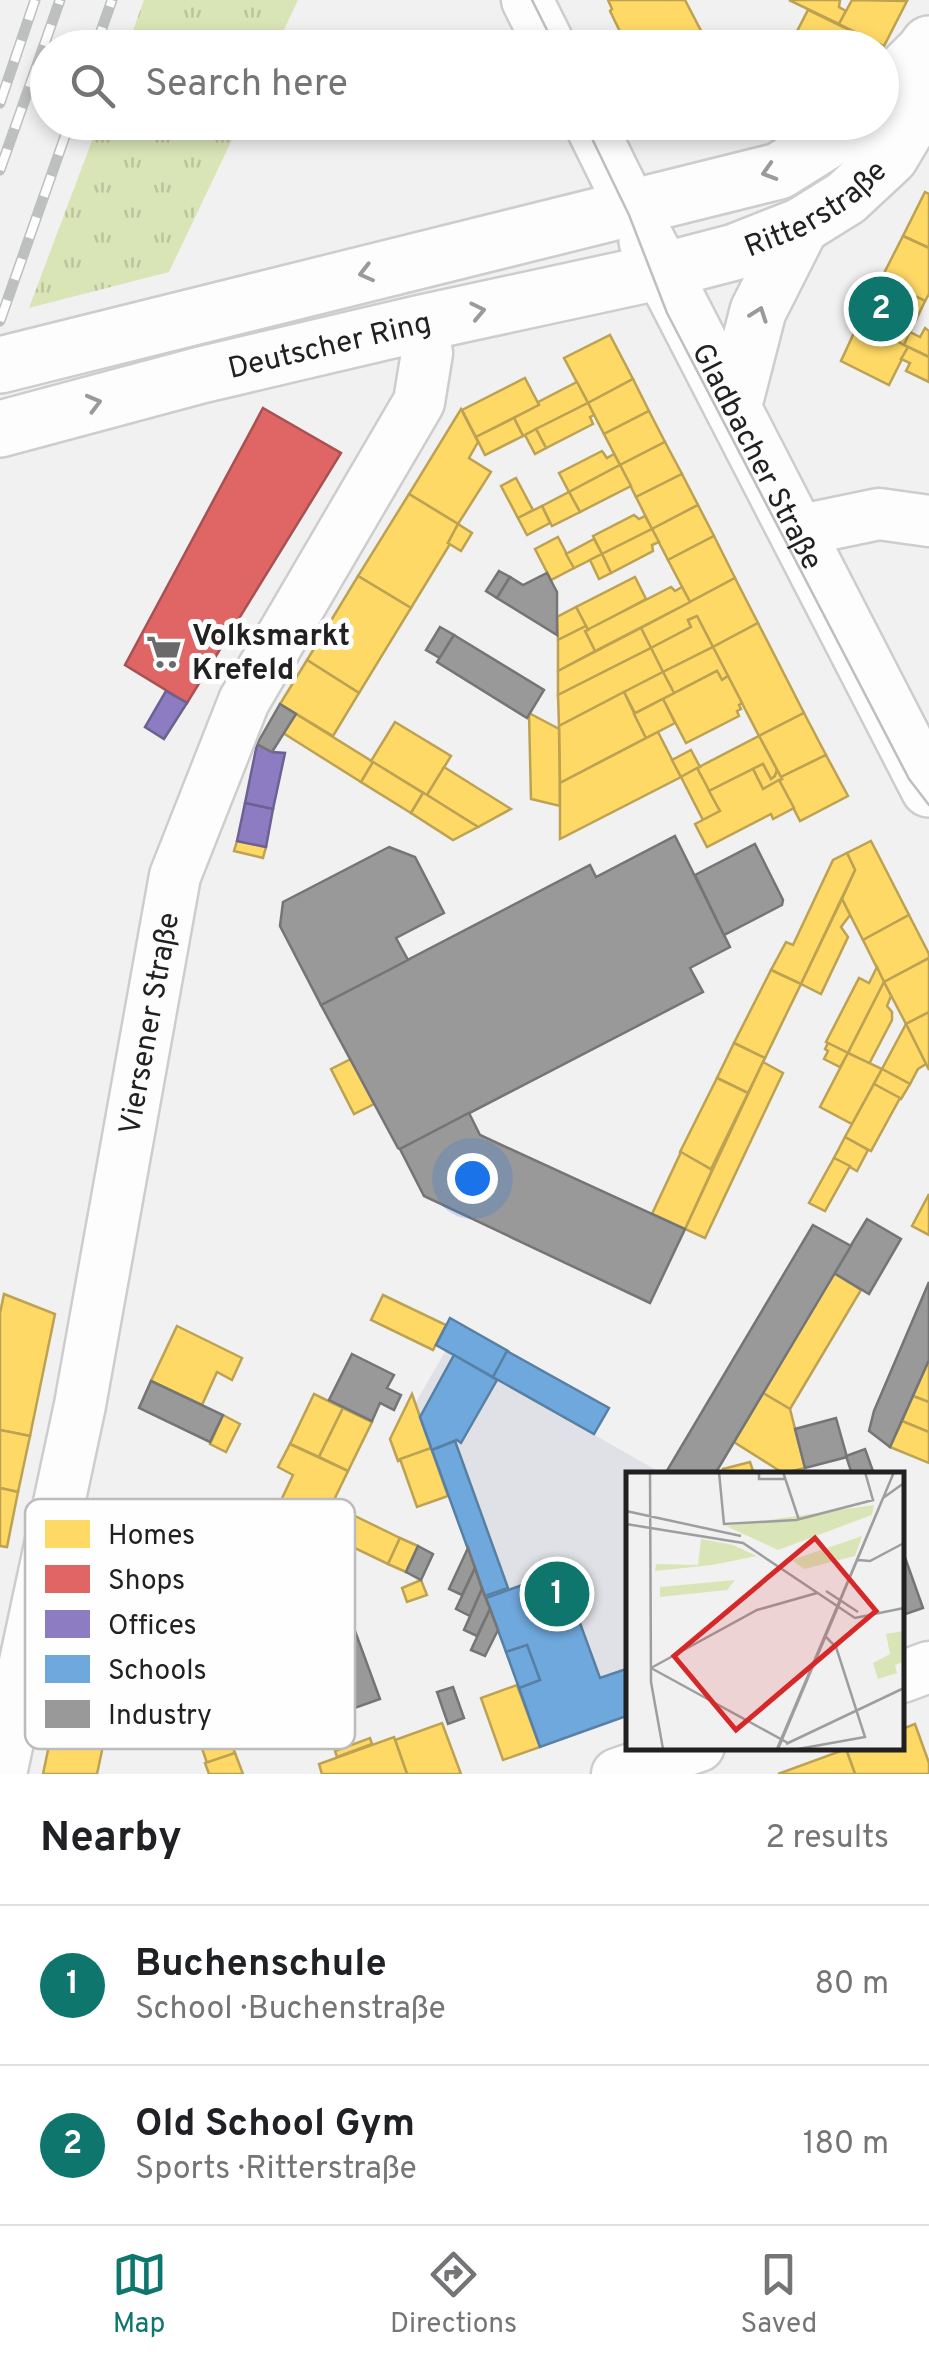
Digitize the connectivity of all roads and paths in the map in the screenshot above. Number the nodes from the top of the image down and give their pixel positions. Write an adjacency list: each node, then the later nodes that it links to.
1 (527, 0): 2 (street)
2 (542, 30)
3 (929, 44): 4 (main road)
4 (899, 76)
5 (929, 92): 9 (main road, Ritterstraße)
6 (598, 140): 8 (street, Gladbacher Straße)
7 (828, 140): 8 (main road, Ritterstraße, one-way to 8)
8 (631, 207): 10 (main road, Gladbacher Straße); 12 (main road, Deutscher Ring, one-way to 12)
9 (801, 226): 10 (main road, Ritterstraße); 13 (main road, one-way to 9)
10 (662, 271): 11 (main road, Deutscher Ring, one-way to 10); 13 (main road, Gladbacher Straße)
11 (422, 323): 14 (main road, Deutscher Ring, one-way to 11); 18 (street, Viersener Straße)
12 (0, 365)
13 (732, 408): 16 (main road, Gladbacher Straße)
14 (0, 428)
15 (929, 521): 16 (street)
16 (797, 531): 17 (main road, Gladbacher Straße)
17 (929, 788)
18 (61, 1499)
19 (25, 1664): 23 (street, Viersener Straße)
20 (929, 1668): 21 (street)
21 (904, 1676)
22 (690, 1749): 24 (street)
23 (1, 1774)
24 (617, 1774)

